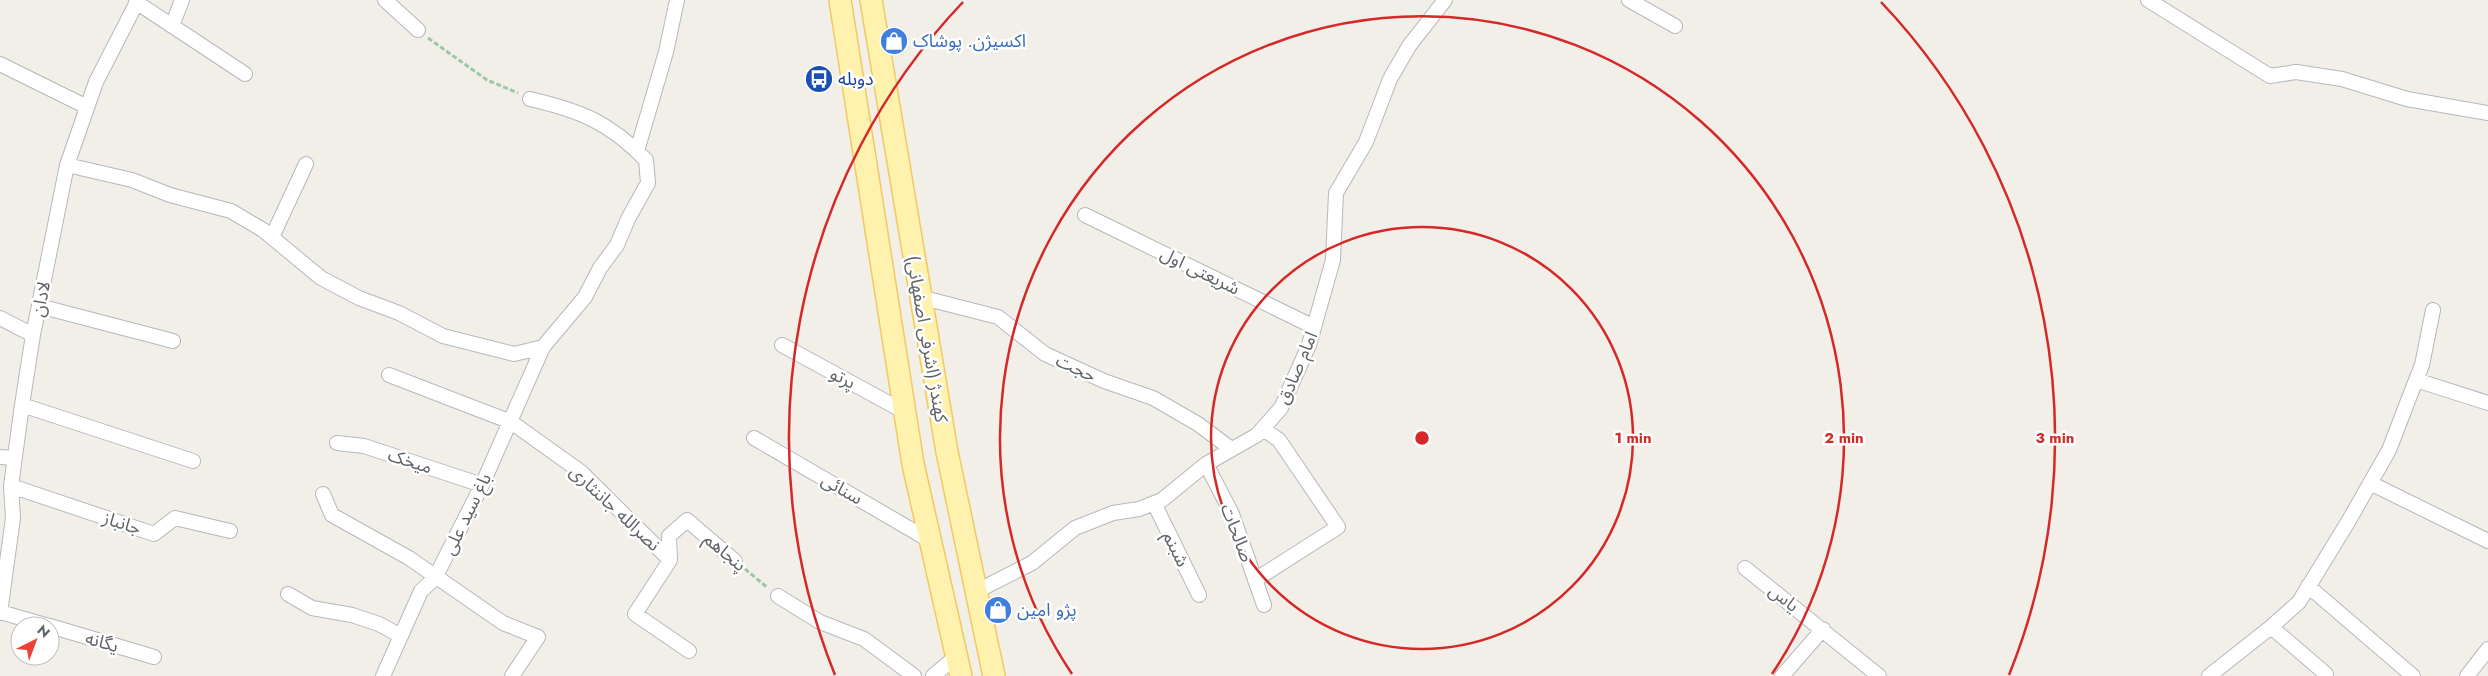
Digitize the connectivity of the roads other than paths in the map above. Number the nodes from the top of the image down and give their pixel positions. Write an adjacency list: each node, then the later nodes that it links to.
1 (182, 0): 10 (street)
2 (385, 0): 12 (street)
3 (677, 0): 20 (street)
4 (840, 0): 14 (main road, کهندژ (اشرفی اصفهانی))
5 (870, 0): 13 (main road, کهندژ (اشرفی اصفهانی))
6 (1445, 0): 29 (street, امام صادق)
7 (1629, 0): 11 (street)
8 (2148, 0): 19 (street)
9 (137, 1): 10 (street); 18 (street, لادان)
10 (172, 26): 16 (street)
11 (1676, 26)
12 (418, 30)
13 (876, 37): 14 (main road); 25 (main road, کهندژ (اشرفی اصفهانی))
14 (846, 39): 38 (main road, کهندژ (اشرفی اصفهانی))
15 (0, 64): 18 (street)
16 (246, 74)
17 (530, 99): 20 (street)
18 (87, 107): 22 (street, لادان)
19 (2488, 113)
20 (637, 151): 33 (street, باغ سید علی)
21 (306, 164): 24 (street)
22 (67, 165): 24 (street); 26 (street, لادان)
23 (1085, 215): 29 (street, شریعتی اول)
24 (272, 237): 33 (street)
25 (920, 297): 43 (street, حجت); 62 (main road, کهندژ (اشرفی اصفهانی))
26 (39, 306): 30 (street, لادان); 31 (street)
27 (2433, 310): 35 (street)
28 (0, 318): 30 (street)
29 (1314, 327): 40 (street, امام صادق)
30 (33, 335): 37 (street, لادان)
31 (173, 341)
32 (782, 345): 38 (street, پرتو)
33 (544, 347): 39 (street, باغ سید علی)
34 (389, 375): 39 (street, نصرالله جاننثاری)
35 (2416, 380): 36 (street); 48 (street)
36 (2488, 403)
37 (22, 405): 45 (street, لادان); 46 (street)
38 (905, 412): 54 (main road, کهندژ (اشرفی اصفهانی))
39 (510, 422): 49 (street, باغ سید علی); 56 (street, نصرالله جاننثاری)
40 (1262, 429): 43 (street, امام صادق); 60 (street)
41 (754, 438): 54 (street, سنائی)
42 (337, 443): 49 (street, میخک)
43 (1230, 448): 47 (street, امام صادق)
44 (0, 457): 45 (street)
45 (15, 458): 50 (street, لادان)
46 (193, 461)
47 (1206, 464): 52 (street, امام صادق); 60 (street, صالحات)
48 (2370, 483): 55 (street); 61 (street)
49 (482, 485): 59 (street, باغ سید علی)
50 (10, 486): 53 (street, جانباز); 67 (street, لادان)
51 (323, 494): 59 (street)
52 (1154, 503): 62 (street, امام صادق); 64 (street, شبنم)
53 (230, 531)
54 (929, 540): 76 (main road, کهندژ (اشرفی اصفهانی))
55 (2488, 541)
56 (670, 560): 57 (street, پنجاهم); 74 (street)
57 (735, 561)
58 (1745, 568): 71 (street, یاس)
59 (435, 578): 72 (street, باغ سید علی); 79 (street)
60 (1255, 580): 66 (street, صالحات)
61 (2308, 586): 69 (street); 86 (street)
62 (977, 592): 82 (main road, کهندژ (اشرفی اصفهانی))
63 (288, 594): 72 (street)
64 (1199, 595)
65 (778, 596): 80 (street)
66 (1264, 605)
67 (0, 612): 68 (street, یگانه)
68 (14, 616)
69 (2271, 628): 77 (street); 85 (street)
70 (60, 629): 75 (street, یگانه)
71 (1823, 629): 83 (street); 84 (street, یاس)
72 (401, 636): 78 (street, باغ سید علی)
73 (2488, 649): 87 (street)
74 (689, 651)
75 (154, 657)
76 (959, 666): 81 (street)
77 (2326, 674)
78 (383, 676)
79 (512, 676)
80 (914, 676)
81 (933, 676)
82 (994, 676)
83 (1782, 676)
84 (1879, 676)
85 (2209, 676)
86 (2413, 676)
87 (2466, 676)

